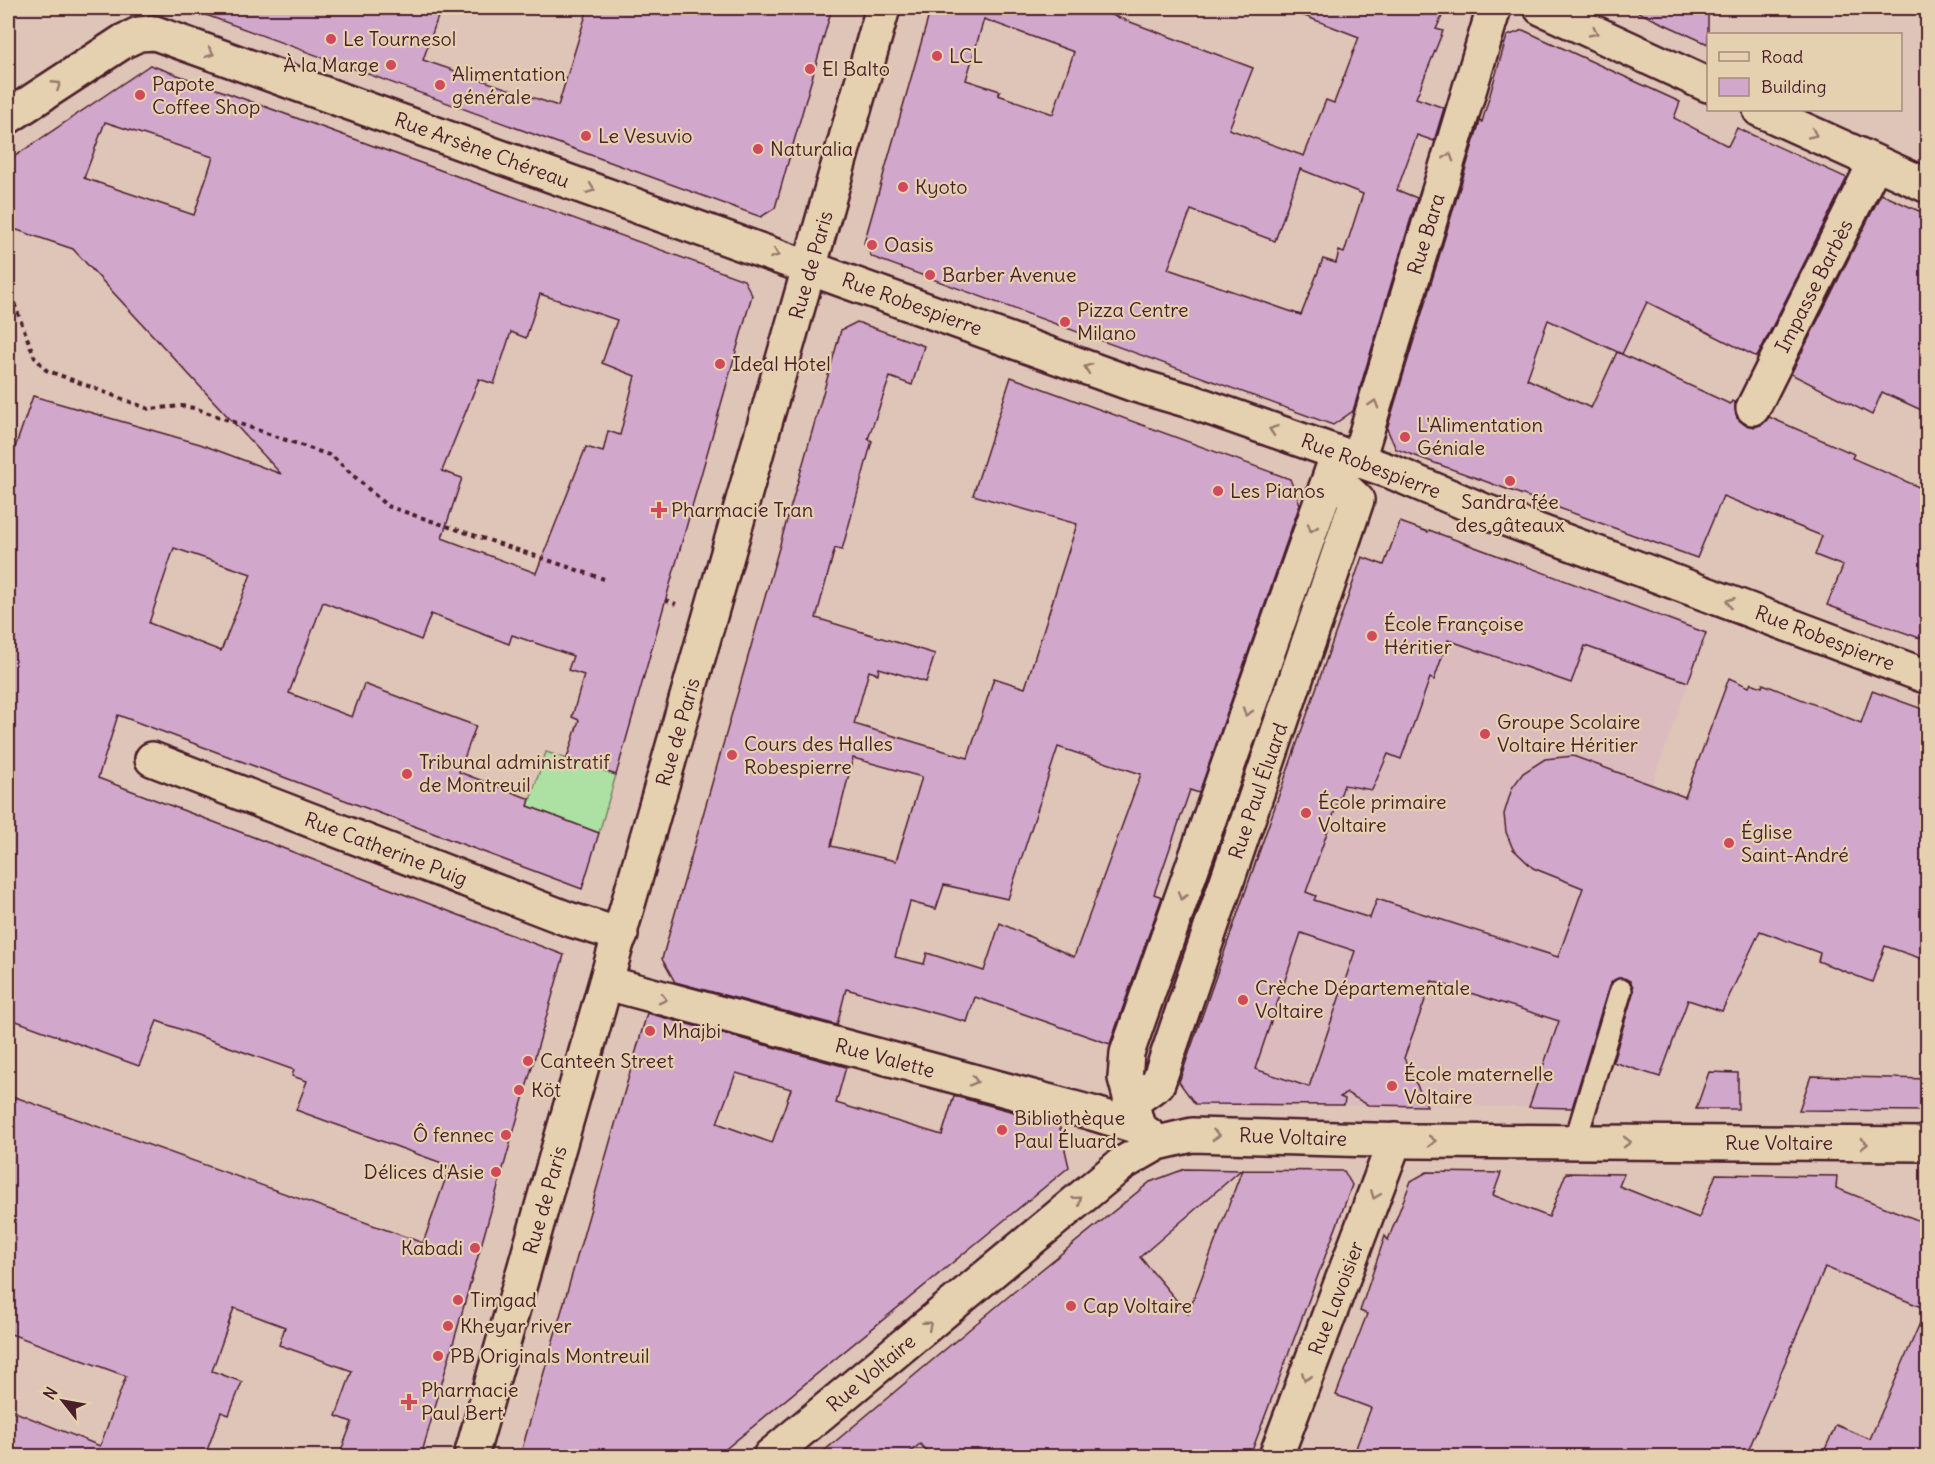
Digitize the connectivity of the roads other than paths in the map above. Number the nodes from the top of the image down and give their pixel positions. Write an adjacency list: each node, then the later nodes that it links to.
1 (883, 8): 10 (street, Rue de Paris)
2 (1494, 8): 12 (street, Rue Bara, one-way to 2)
3 (1541, 8): 5 (street, one-way to 5)
4 (152, 20): 7 (street, one-way to 4); 10 (street, Rue Arsène Chéreau, one-way to 10)
5 (1707, 86)
6 (1762, 111): 8 (street, one-way to 8)
7 (8, 117)
8 (1875, 163): 9 (street); 11 (street, Impasse Barbès)
9 (1928, 186)
10 (810, 267): 12 (street, Rue Robespierre, one-way to 10); 15 (street, Rue de Paris)
11 (1752, 408)
12 (1342, 463): 13 (street, Rue Robespierre, one-way to 12); 18 (street, Rue Paul Éluard)
13 (1928, 677)
14 (152, 759): 15 (street, Rue Catherine Puig)
15 (621, 935): 16 (street, Rue de Paris)
16 (607, 983): 18 (street, Rue Valette, one-way to 18); 22 (street, Rue de Paris)
17 (1621, 990): 20 (lane)
18 (1142, 1124): 19 (street, Rue Voltaire, one-way to 19); 23 (street, Rue Voltaire, one-way to 18)
19 (1395, 1140): 20 (street, Rue Voltaire, one-way to 20); 24 (street, Rue Lavoisier, one-way to 24)
20 (1575, 1142): 21 (street, Rue Voltaire, one-way to 21)
21 (1928, 1144)
22 (471, 1456)
23 (770, 1456)
24 (1276, 1456)

